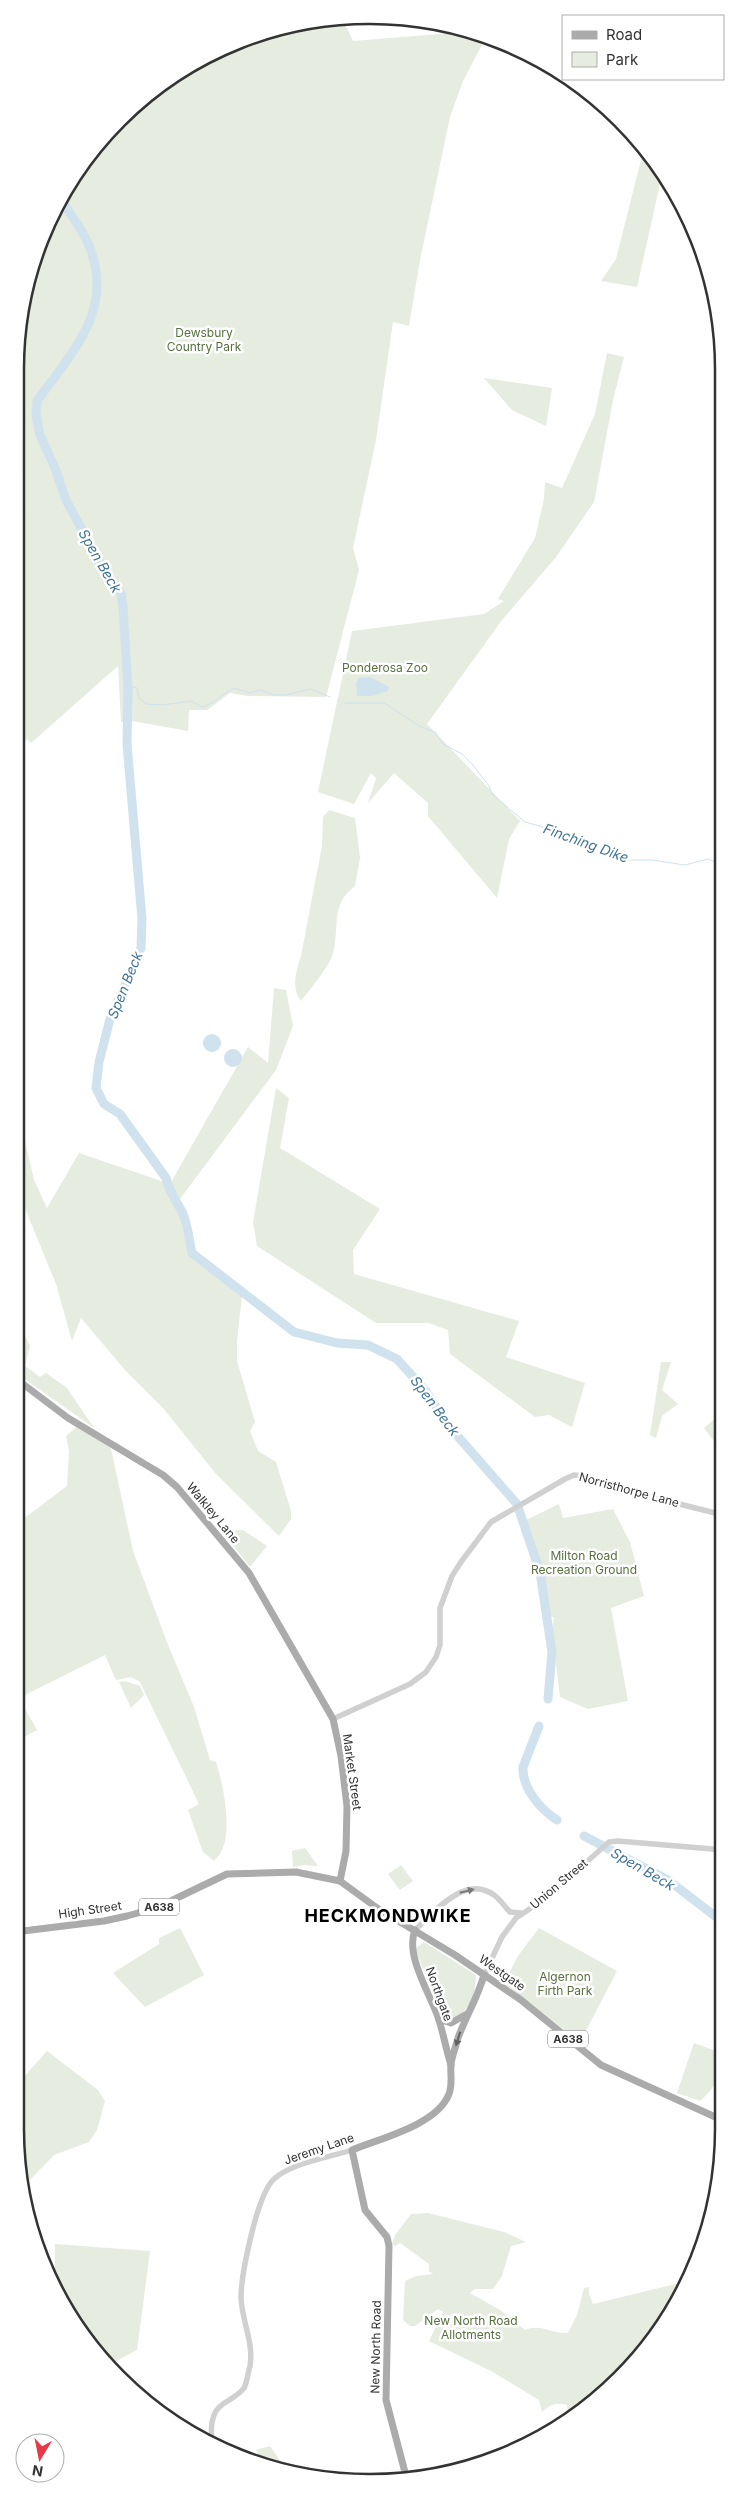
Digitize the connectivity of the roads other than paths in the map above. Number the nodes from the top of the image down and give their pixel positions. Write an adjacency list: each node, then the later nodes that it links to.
1 (24, 1385): 3 (main road, Walkley Lane)
2 (715, 1513): 3 (street, Norristhorpe Lane)
3 (333, 1719): 5 (main road, Market Street)
4 (715, 1849): 9 (street, Union Street)
5 (342, 1868): 6 (main road); 7 (main road, Market Street)
6 (324, 1878): 7 (main road, High Street / A638); 12 (main road, High Street / A638)
7 (340, 1881): 11 (main road, A638)
8 (508, 1910): 9 (street); 10 (street); 11 (street, one-way to 8)
9 (523, 1913): 10 (street, Union Street)
10 (510, 1927): 13 (street, Union Street)
11 (415, 1930): 13 (main road, Westgate / A638); 15 (main road, Northgate)
12 (24, 1931)
13 (484, 1975): 14 (main road); 17 (main road, Westgate / A638)
14 (467, 2014): 15 (main road); 16 (main road, one-way to 16)
15 (439, 2018): 16 (main road, Northgate)
16 (451, 2065): 18 (main road, Jeremy Lane)
17 (715, 2117)
18 (352, 2150): 19 (street, Jeremy Lane); 20 (main road, New North Road)
19 (211, 2436)
20 (405, 2472)

